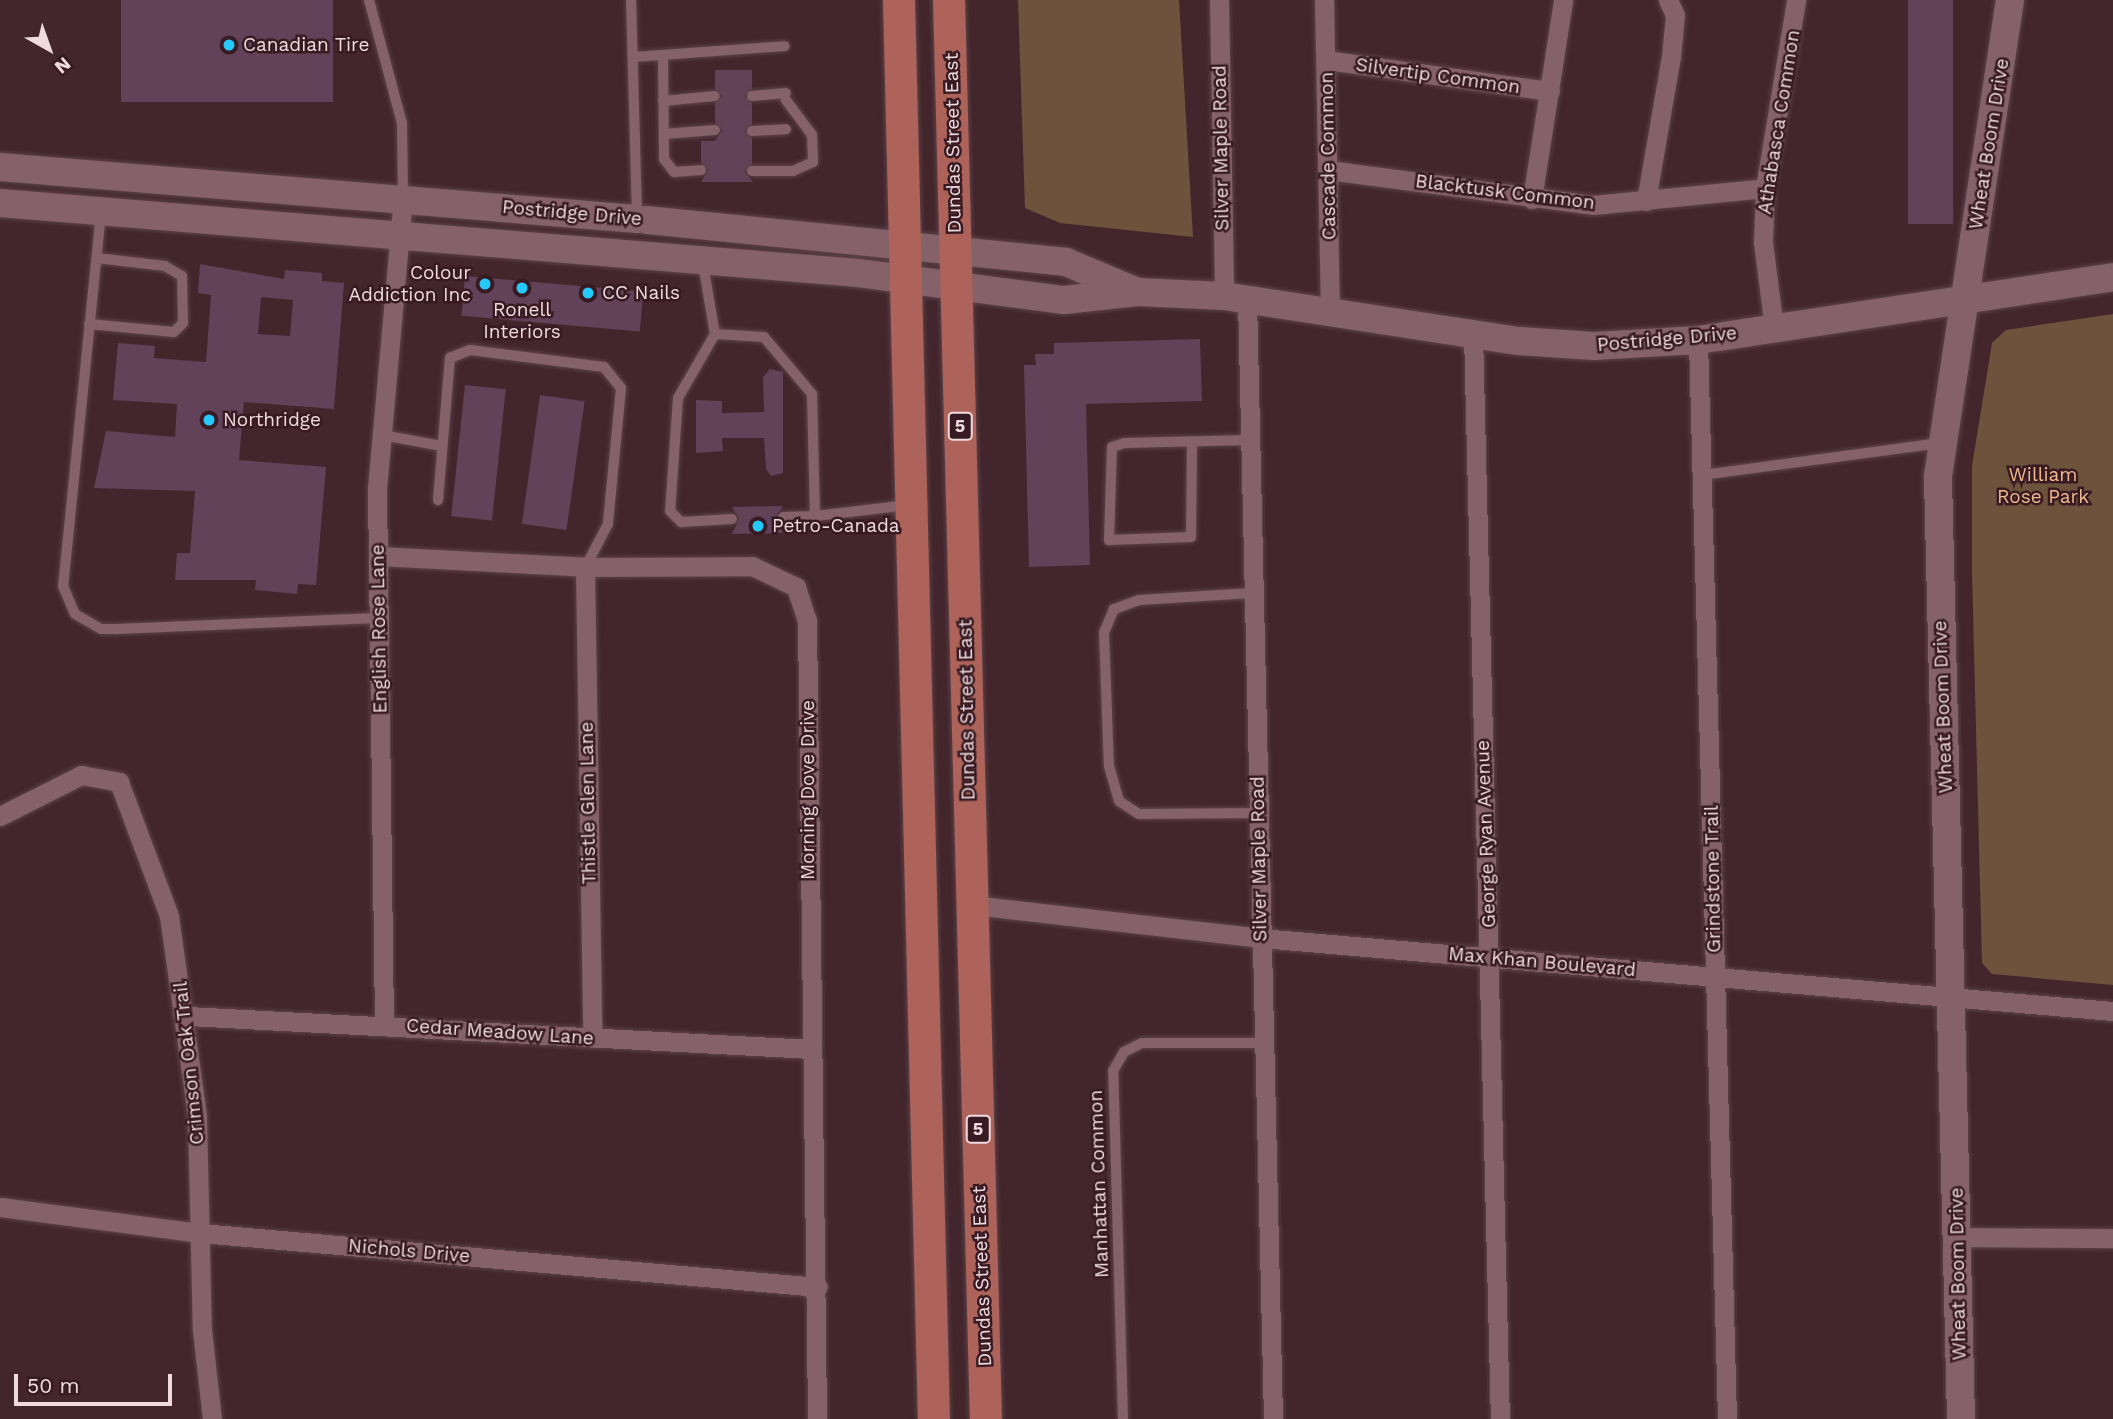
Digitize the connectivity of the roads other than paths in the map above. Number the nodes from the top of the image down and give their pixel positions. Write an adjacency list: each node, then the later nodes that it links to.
1 (369, 0): 28 (lane)
2 (631, 0): 13 (lane)
3 (899, 0): 35 (main road)
4 (949, 0): 36 (main road, Dundas Street East / 5)
5 (1219, 0): 43 (street, Silver Maple Road)
6 (1324, 0): 14 (street, Cascade Common)
7 (1563, 0): 15 (street)
8 (1668, 0): 30 (street)
9 (1796, 0): 27 (street, Athabasca Common)
10 (2010, 0): 44 (street, Wheat Boom Drive)
11 (785, 46): 12 (lane)
12 (663, 55): 13 (lane); 18 (lane)
13 (632, 57): 33 (lane)
14 (1326, 60): 15 (street, Silvertip Common); 25 (street, Cascade Common)
15 (1550, 91): 29 (street)
16 (715, 96): 18 (lane)
17 (752, 96): 26 (lane)
18 (663, 101): 22 (lane)
19 (786, 129): 21 (lane)
20 (715, 130): 22 (lane)
21 (752, 131)
22 (664, 134): 24 (lane)
23 (0, 167): 28 (street, Postridge Drive)
24 (701, 170)
25 (1328, 170): 29 (street, Blacktusk Common); 45 (street, Cascade Common)
26 (752, 171)
27 (1765, 188): 30 (street, Blacktusk Common); 47 (street, Athabasca Common)
28 (403, 198): 33 (street, Postridge Drive); 34 (street, English Rose Lane)
29 (1532, 199): 30 (street, Blacktusk Common)
30 (1646, 201)
31 (0, 203): 32 (street, Postridge Drive)
32 (101, 209): 34 (street, Postridge Drive); 37 (lane)
33 (642, 220): 35 (street, Postridge Drive)
34 (400, 235): 38 (street, Postridge Drive); 51 (street, English Rose Lane)
35 (905, 246): 36 (street, Postridge Drive); 40 (main road)
36 (956, 251): 41 (main road, Dundas Street East / 5); 42 (street, Postridge Drive)
37 (96, 258): 46 (lane); 46 (lane)
38 (703, 261): 40 (street, Postridge Drive); 49 (lane)
39 (2113, 277): 44 (street, Postridge Drive)
40 (906, 281): 41 (street, Postridge Drive); 58 (main road)
41 (957, 286): 42 (street, Postridge Drive); 68 (main road, Dundas Street East / 5)
42 (1138, 292): 43 (street, Postridge Drive)
43 (1236, 297): 45 (street, Postridge Drive); 52 (street, Silver Maple Road)
44 (1964, 300): 47 (street, Postridge Drive); 54 (street, Wheat Boom Drive)
45 (1330, 312): 48 (street, Postridge Drive)
46 (89, 324): 65 (lane)
47 (1774, 328): 50 (street, Postridge Drive)
48 (1473, 333): 50 (street, Postridge Drive); 70 (street, George Ryan Avenue)
49 (715, 334): 59 (lane); 61 (lane)
50 (1699, 340): 56 (street, Grindstone Trail)
51 (382, 435): 55 (lane); 62 (street, English Rose Lane)
52 (1248, 440): 53 (lane); 64 (street, Silver Maple Road)
53 (1192, 442): 53 (lane)
54 (1940, 443): 56 (lane); 72 (street, Wheat Boom Drive)
55 (442, 446): 57 (lane); 63 (lane)
56 (1703, 475): 71 (street, Grindstone Trail)
57 (438, 500)
58 (912, 505): 59 (lane); 86 (main road)
59 (815, 516): 60 (lane)
60 (783, 517)
61 (732, 519)
62 (377, 556): 63 (street, Morning Dove Drive); 65 (street, English Rose Lane)
63 (585, 567): 76 (street, Thistle Glen Lane); 78 (street, Morning Dove Drive)
64 (1252, 593): 66 (street, Silver Maple Road); 66 (lane)
65 (379, 618): 75 (street, English Rose Lane)
66 (1258, 813): 69 (street, Silver Maple Road)
67 (0, 816): 74 (street, Crimson Oak Trail)
68 (972, 905): 69 (street, Max Khan Boulevard); 87 (main road, Dundas Street East / 5)
69 (1261, 938): 70 (street, Max Khan Boulevard); 77 (street, Silver Maple Road)
70 (1489, 958): 71 (street, Max Khan Boulevard); 90 (street, George Ryan Avenue)
71 (1716, 977): 72 (street, Max Khan Boulevard); 91 (street, Grindstone Trail)
72 (1950, 996): 73 (street, Max Khan Boulevard); 81 (street, Wheat Boom Drive)
73 (2113, 1011)
74 (188, 1016): 75 (street, Cedar Meadow Lane); 80 (street, Crimson Oak Trail)
75 (384, 1024): 76 (street, Cedar Meadow Lane)
76 (592, 1038): 78 (street, Cedar Meadow Lane)
77 (1263, 1043): 88 (lane, Manhattan Common); 89 (street, Silver Maple Road)
78 (812, 1049): 83 (street, Morning Dove Drive)
79 (0, 1207): 80 (street, Nichols Drive)
80 (201, 1233): 83 (street, Nichols Drive); 84 (street)
81 (1957, 1237): 82 (street); 92 (street, Wheat Boom Drive)
82 (2113, 1238)
83 (818, 1287): 85 (street, Morning Dove Drive)
84 (212, 1419)
85 (817, 1419)
86 (934, 1419)
87 (986, 1419)
88 (1123, 1419)
89 (1273, 1419)
90 (1500, 1419)
91 (1727, 1419)
92 (1961, 1419)

